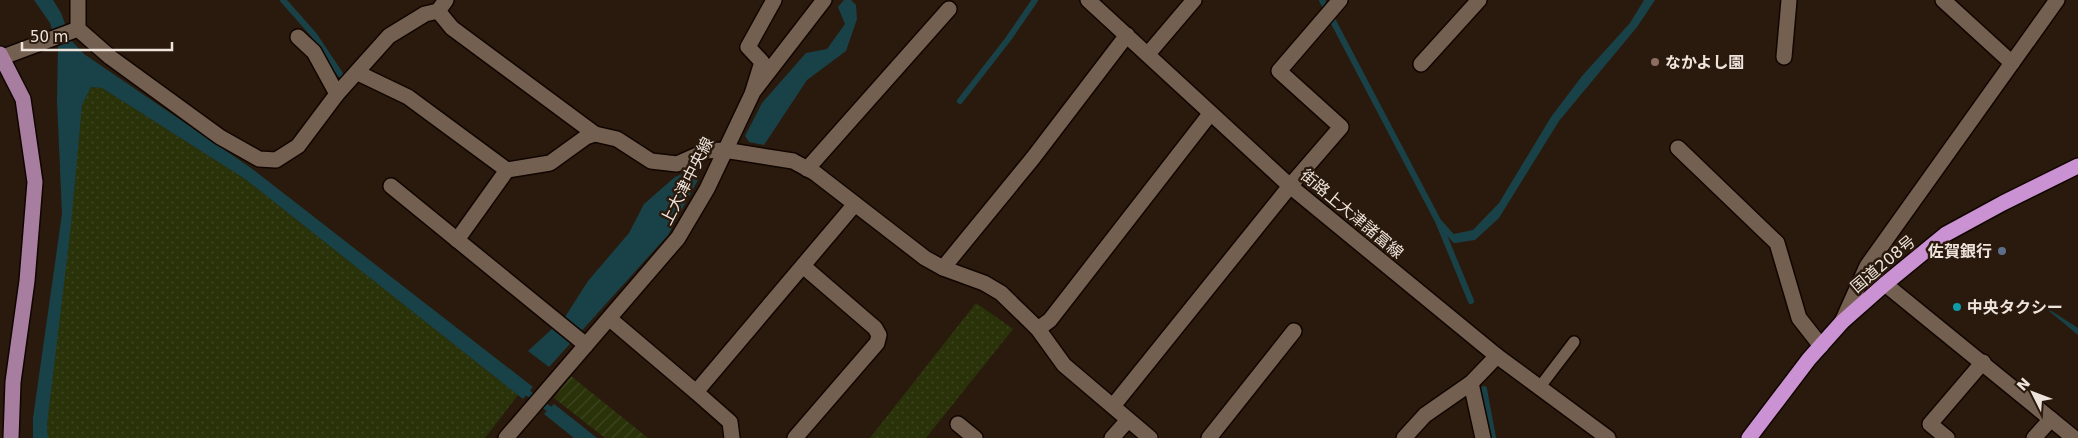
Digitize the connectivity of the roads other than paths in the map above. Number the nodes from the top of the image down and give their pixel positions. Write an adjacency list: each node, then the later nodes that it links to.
1 (78, 0): 13 (street)
2 (774, 0): 22 (street)
3 (824, 0): 22 (street, 上大津中央線)
4 (1088, 0): 14 (street, 街路上大津諸富線)
5 (1194, 0): 16 (street)
6 (1479, 0): 20 (street)
7 (1789, 0): 18 (street)
8 (1943, 0): 19 (street)
9 (2057, 0): 19 (street)
10 (442, 5): 21 (street); 25 (street)
11 (1332, 8): 32 (street)
12 (949, 9): 29 (street)
13 (78, 29): 17 (street); 23 (street)
14 (1127, 35): 16 (street, 街路上大津諸富線); 36 (street)
15 (298, 37): 23 (street)
16 (1148, 54): 24 (street, 街路上大津諸富線)
17 (1, 55): 54 (main road)
18 (1784, 57)
19 (2012, 63): 39 (street)
20 (1421, 64)
21 (358, 73): 23 (street); 30 (street)
22 (753, 92): 27 (street, 上大津中央線)
23 (337, 94)
24 (1210, 114): 32 (street, 街路上大津諸富線); 40 (street)
25 (595, 134): 27 (street); 30 (street)
26 (1678, 148): 44 (street)
27 (724, 150): 29 (street); 38 (street, 上大津中央線)
28 (2078, 166): 37 (highway, 国道208号)
29 (807, 169): 33 (street)
30 (507, 170): 34 (street)
31 (391, 186): 34 (street)
32 (1290, 186): 45 (street, 街路上大津諸富線); 50 (street)
33 (855, 204): 35 (street); 36 (street)
34 (457, 240): 43 (street)
35 (803, 266): 49 (street); 57 (street)
36 (943, 268): 40 (street)
37 (1885, 284): 39 (highway, 国道208号); 46 (street)
38 (610, 319): 43 (street, 上大津中央線); 49 (street)
39 (1842, 322): 44 (highway, 国道208号)
40 (1038, 330): 50 (street)
41 (1294, 331): 61 (street)
42 (1574, 342): 48 (lane)
43 (586, 345): 55 (street, 上大津中央線)
44 (1821, 346): 65 (highway, 国道208号)
45 (1497, 356): 47 (street); 48 (street, 街路上大津諸富線)
46 (1983, 362): 51 (street); 66 (street)
47 (1471, 383): 62 (street); 63 (street)
48 (1539, 388): 64 (street, 街路上大津諸富線)
49 (696, 392): 56 (street)
50 (1113, 406): 52 (street)
51 (2051, 418): 67 (street); 68 (street)
52 (1128, 420): 59 (street); 60 (street)
53 (958, 424): 58 (street)
54 (11, 438)
55 (506, 438)
56 (732, 438)
57 (795, 438)
58 (975, 438)
59 (1112, 438)
60 (1150, 438)
61 (1209, 438)
62 (1404, 438)
63 (1483, 438)
64 (1608, 438)
65 (1749, 438)
66 (1947, 438)
67 (2034, 438)
68 (2074, 438)

